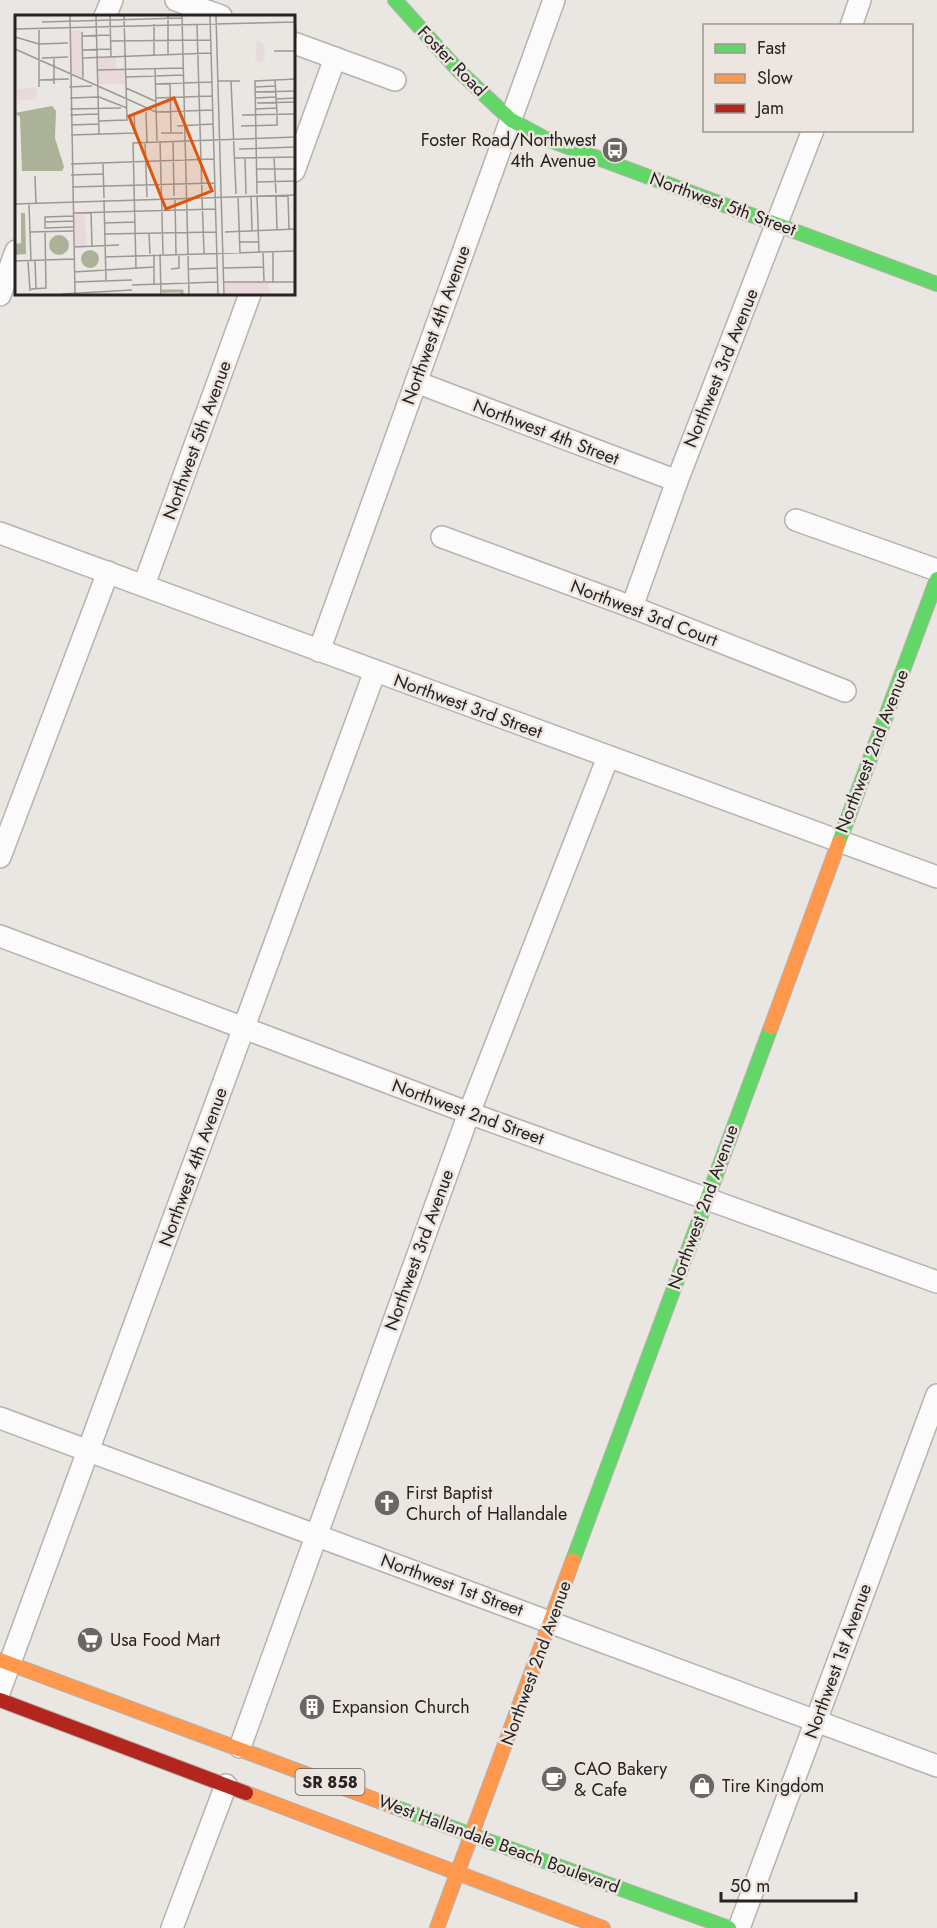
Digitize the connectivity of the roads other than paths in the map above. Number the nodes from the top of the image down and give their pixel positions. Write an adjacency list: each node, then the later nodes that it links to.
1 (112, 0): 6 (street)
2 (176, 0): 7 (street)
3 (395, 0): 12 (street, Foster Road)
4 (554, 0): 12 (street, Northwest 4th Avenue)
5 (860, 0): 8 (street)
6 (105, 15)
7 (218, 15)
8 (852, 24)
9 (296, 44): 10 (street)
10 (335, 58): 11 (street); 14 (street)
11 (395, 80)
12 (511, 120): 15 (street, Northwest 5th Street); 20 (street, Northwest 4th Avenue)
13 (812, 132): 15 (street, Northwest 3rd Avenue)
14 (296, 165)
15 (778, 225): 17 (street, Northwest 5th Street); 21 (street, Northwest 3rd Avenue)
16 (15, 254): 18 (street)
17 (937, 284)
18 (0, 295)
19 (248, 296): 28 (street, Northwest 5th Avenue)
20 (416, 382): 21 (street, Northwest 4th Street); 30 (street, Northwest 4th Avenue)
21 (677, 481): 29 (street, Northwest 3rd Avenue)
22 (796, 520): 25 (street)
23 (0, 533): 26 (street, Northwest 3rd Street)
24 (442, 537): 29 (street, Northwest 3rd Court)
25 (937, 570)
26 (108, 572): 28 (street, Northwest 3rd Street); 35 (street)
27 (937, 579): 34 (street, Northwest 2nd Avenue)
28 (144, 585): 30 (street, Northwest 3rd Street)
29 (632, 607): 32 (street, Northwest 3rd Court)
30 (319, 651): 31 (street, Northwest 3rd Street)
31 (375, 671): 33 (street, Northwest 3rd Street); 38 (street, Northwest 4th Avenue)
32 (845, 691)
33 (608, 757): 34 (street, Northwest 3rd Street); 39 (street, Northwest 3rd Avenue)
34 (839, 840): 36 (street, Northwest 3rd Street); 40 (street, Northwest 2nd Avenue)
35 (0, 857)
36 (937, 877)
37 (0, 936): 38 (street, Northwest 2nd Street)
38 (245, 1027): 39 (street, Northwest 2nd Street); 44 (street, Northwest 4th Avenue)
39 (469, 1113): 40 (street, Northwest 2nd Street); 45 (street, Northwest 3rd Avenue)
40 (705, 1199): 41 (street, Northwest 2nd Street); 46 (street, Northwest 2nd Avenue)
41 (937, 1282)
42 (937, 1395): 50 (street, Northwest 1st Avenue)
43 (0, 1418): 44 (street, Northwest 1st Street)
44 (88, 1450): 45 (street, Northwest 1st Street); 47 (street, Northwest 4th Avenue)
45 (317, 1536): 46 (street, Northwest 1st Street); 51 (street, Northwest 3rd Avenue)
46 (551, 1622): 50 (street, Northwest 1st Street); 54 (street, Northwest 2nd Avenue)
47 (5, 1662): 48 (street, Northwest 4th Avenue); 51 (street, West Hallandale Beach Boulevard / SR 858)
48 (0, 1690)
49 (0, 1700): 53 (street, SR 858)
50 (816, 1720): 52 (street, Northwest 1st Street); 60 (street, Northwest 1st Avenue)
51 (240, 1747): 54 (street, West Hallandale Beach Boulevard / SR 858)
52 (937, 1766)
53 (226, 1785): 55 (street, SR 858); 56 (street)
54 (472, 1836): 55 (street, Northwest 2nd Avenue); 59 (street, West Hallandale Beach Boulevard / SR 858)
55 (457, 1872): 57 (street, Northwest 2nd Avenue); 58 (street, SR 858)
56 (172, 1928)
57 (437, 1928)
58 (603, 1928)
59 (729, 1928)
60 (739, 1928)

